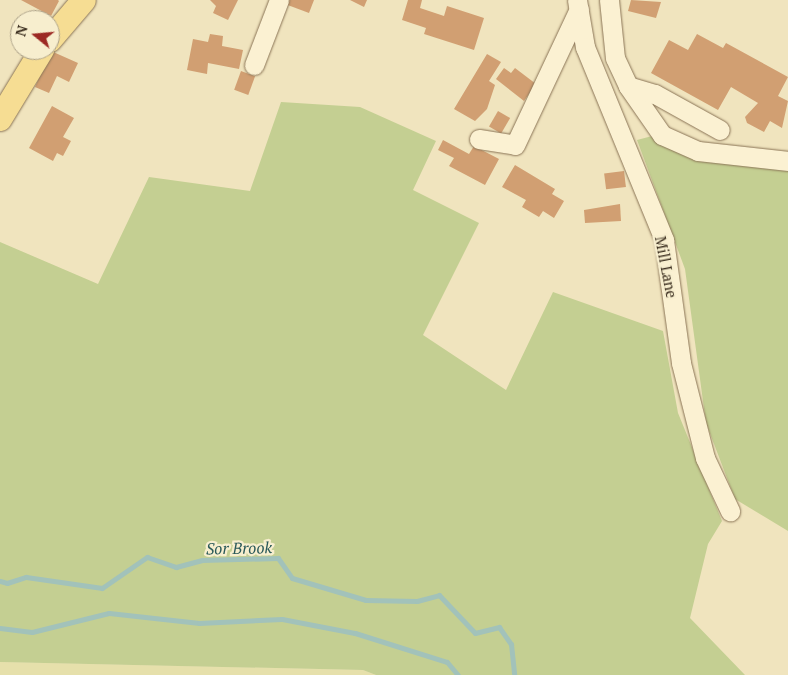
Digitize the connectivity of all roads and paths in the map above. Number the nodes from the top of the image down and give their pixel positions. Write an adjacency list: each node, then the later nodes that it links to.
1 (84, 0): 5 (main road)
2 (279, 0): 7 (street)
3 (609, 0): 8 (street)
4 (578, 4): 11 (street); 13 (street, Mill Lane)
5 (60, 28)
6 (36, 60): 9 (main road)
7 (254, 65)
8 (628, 86): 10 (street); 12 (street)
9 (0, 119)
10 (720, 130)
11 (479, 139)
12 (788, 160)
13 (730, 511)

